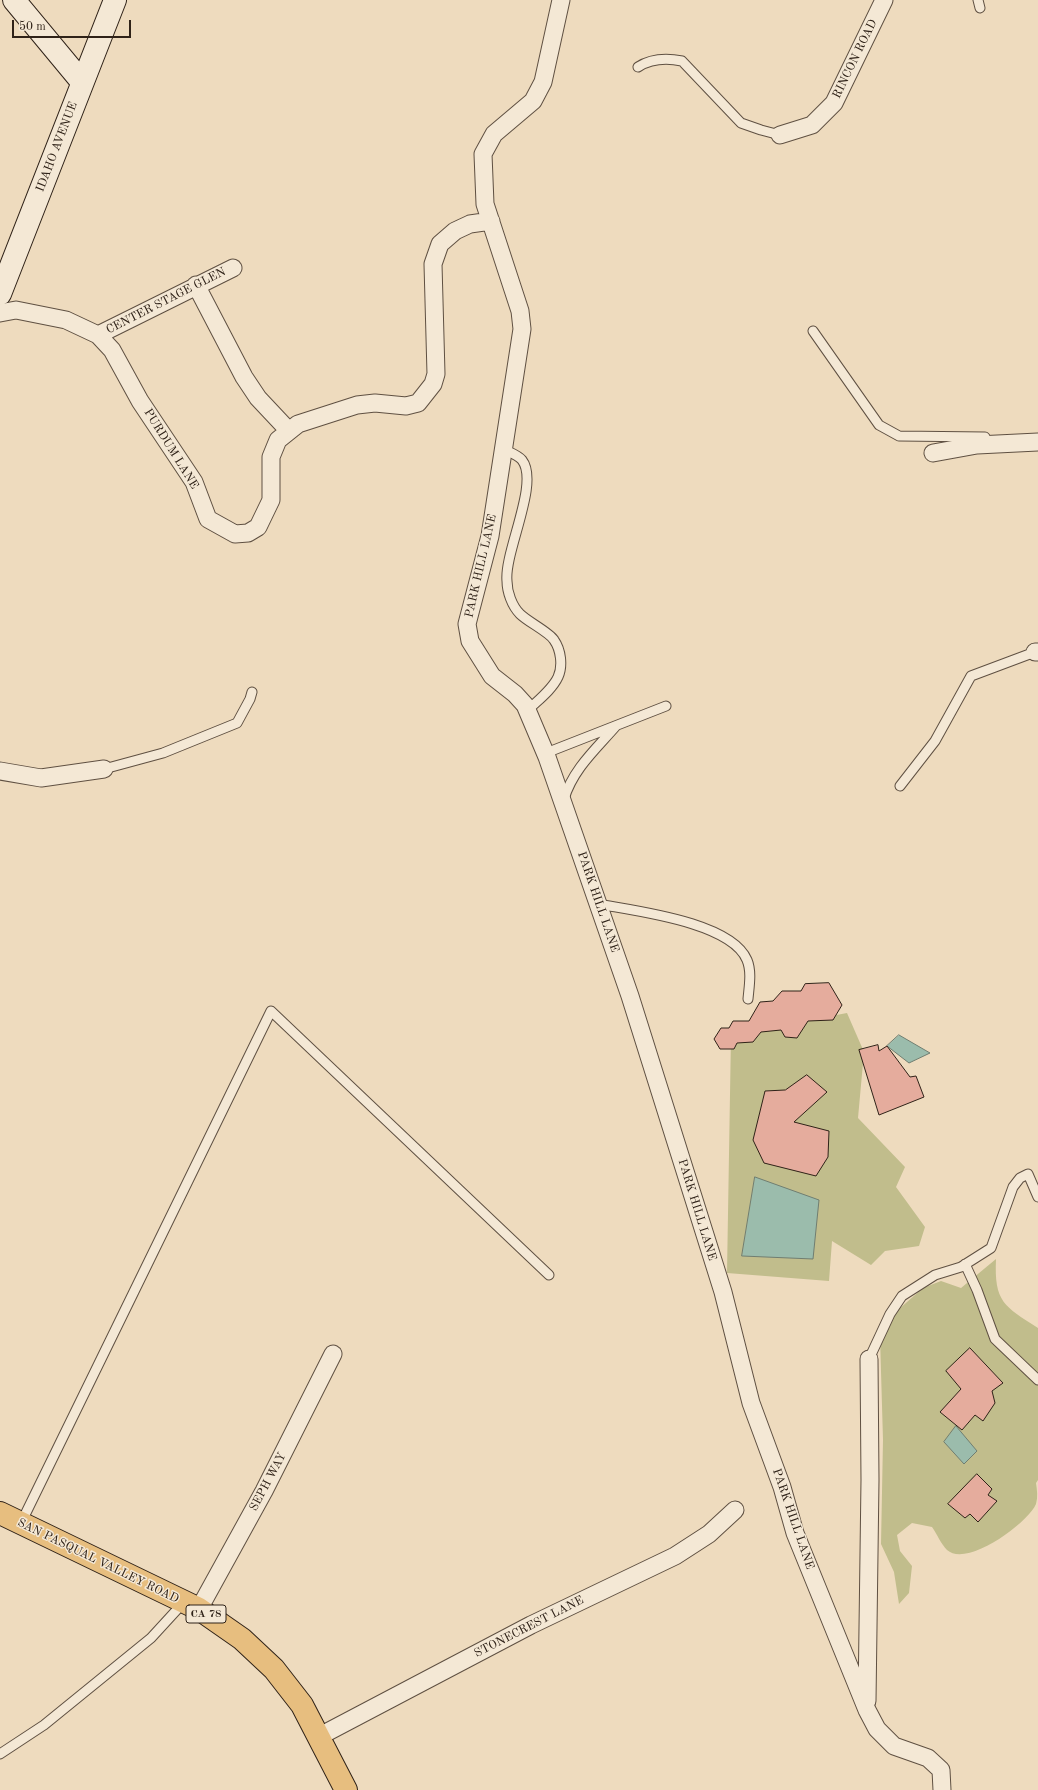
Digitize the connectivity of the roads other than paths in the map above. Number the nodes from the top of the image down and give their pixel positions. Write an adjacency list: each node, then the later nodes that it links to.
1 (14, 0): 6 (street)
2 (115, 0): 6 (street, IDAHO AVENUE)
3 (561, 0): 8 (street, PARK HILL LANE)
4 (884, 0): 7 (street, RINCON ROAD)
5 (638, 67): 7 (lane)
6 (82, 82): 11 (street, IDAHO AVENUE)
7 (780, 135)
8 (491, 220): 15 (street, PURDUM LANE); 18 (street, PARK HILL LANE)
9 (233, 268): 10 (street, CENTER STAGE GLEN)
10 (196, 285): 14 (street, CENTER STAGE GLEN); 15 (street)
11 (0, 294)
12 (0, 313): 14 (street, PURDUM LANE)
13 (813, 331): 16 (lane)
14 (98, 335): 15 (street, PURDUM LANE)
15 (290, 431)
16 (1018, 442): 17 (street); 19 (street)
17 (1038, 442)
18 (503, 449): 23 (street, PARK HILL LANE); 23 (lane)
19 (933, 453)
20 (1037, 652): 28 (lane)
21 (252, 692): 26 (lane)
22 (666, 706): 24 (lane)
23 (528, 711): 25 (street, PARK HILL LANE)
24 (617, 725): 25 (lane); 29 (lane)
25 (546, 753): 29 (street, PARK HILL LANE)
26 (104, 769): 27 (street)
27 (0, 771)
28 (900, 786)
29 (563, 802): 30 (street, PARK HILL LANE)
30 (598, 904): 31 (lane); 42 (street, PARK HILL LANE)
31 (748, 1000)
32 (1038, 1197): 33 (lane)
33 (965, 1264): 36 (lane); 37 (lane)
34 (549, 1275): 40 (lane)
35 (333, 1354): 41 (street, SEPH WAY)
36 (869, 1359): 42 (street)
37 (1038, 1380)
38 (735, 1510): 43 (street, STONECREST LANE)
39 (0, 1513): 40 (main road, SAN PASQUAL VALLEY ROAD / CA 78)
40 (21, 1523): 41 (main road, SAN PASQUAL VALLEY ROAD / CA 78)
41 (192, 1606): 43 (main road, SAN PASQUAL VALLEY ROAD / CA 78); 44 (lane)
42 (867, 1710): 46 (street, PARK HILL LANE)
43 (318, 1737): 45 (main road, SAN PASQUAL VALLEY ROAD / CA 78)
44 (0, 1754)
45 (346, 1790)
46 (942, 1790)

